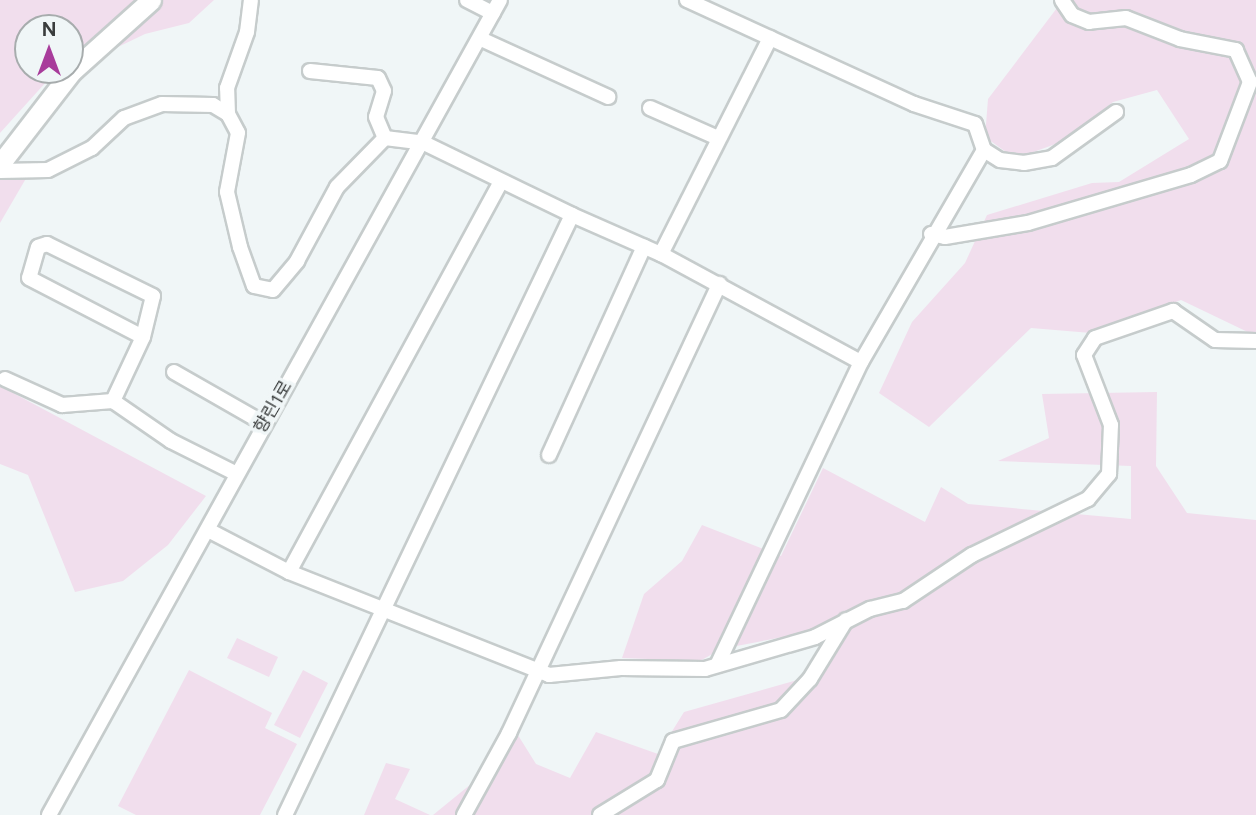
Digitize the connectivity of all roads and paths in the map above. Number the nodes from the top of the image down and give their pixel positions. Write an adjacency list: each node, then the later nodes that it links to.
1 (151, 0): 18 (street)
2 (251, 0): 13 (street)
3 (467, 0): 6 (street)
4 (1062, 0): 22 (street)
5 (695, 1): 7 (street)
6 (496, 7): 8 (street, 향린1로)
7 (770, 38): 15 (street); 17 (street)
8 (481, 39): 10 (street); 16 (street, 향린1로)
9 (310, 71): 14 (street)
10 (608, 97)
11 (650, 108): 15 (street)
12 (1116, 112): 17 (street)
13 (228, 114): 14 (street); 19 (street)
14 (385, 138): 16 (street)
15 (718, 138): 24 (street)
16 (424, 143): 20 (street); 32 (street, 향린1로)
17 (984, 150): 22 (street)
18 (0, 164)
19 (0, 171)
20 (500, 183): 21 (street); 36 (street)
21 (572, 215): 23 (street); 37 (street)
22 (931, 234): 28 (street)
23 (645, 247): 24 (street); 33 (street)
24 (661, 254): 25 (street)
25 (719, 284): 28 (street); 40 (street)
26 (143, 337): 26 (street); 31 (street)
27 (1256, 341): 38 (street)
28 (861, 362): 39 (street)
29 (174, 372): 32 (street)
30 (5, 379): 31 (street)
31 (113, 401): 34 (street)
32 (263, 423): 34 (street, 향린1로)
33 (549, 455)
34 (235, 473): 35 (street, 향린1로)
35 (208, 530): 36 (street); 41 (street, 향린1로)
36 (289, 572): 37 (street)
37 (382, 608): 40 (street); 42 (street)
38 (846, 619): 39 (street); 44 (street)
39 (717, 665): 40 (street)
40 (535, 671): 43 (street)
41 (49, 815)
42 (285, 815)
43 (464, 815)
44 (600, 815)

